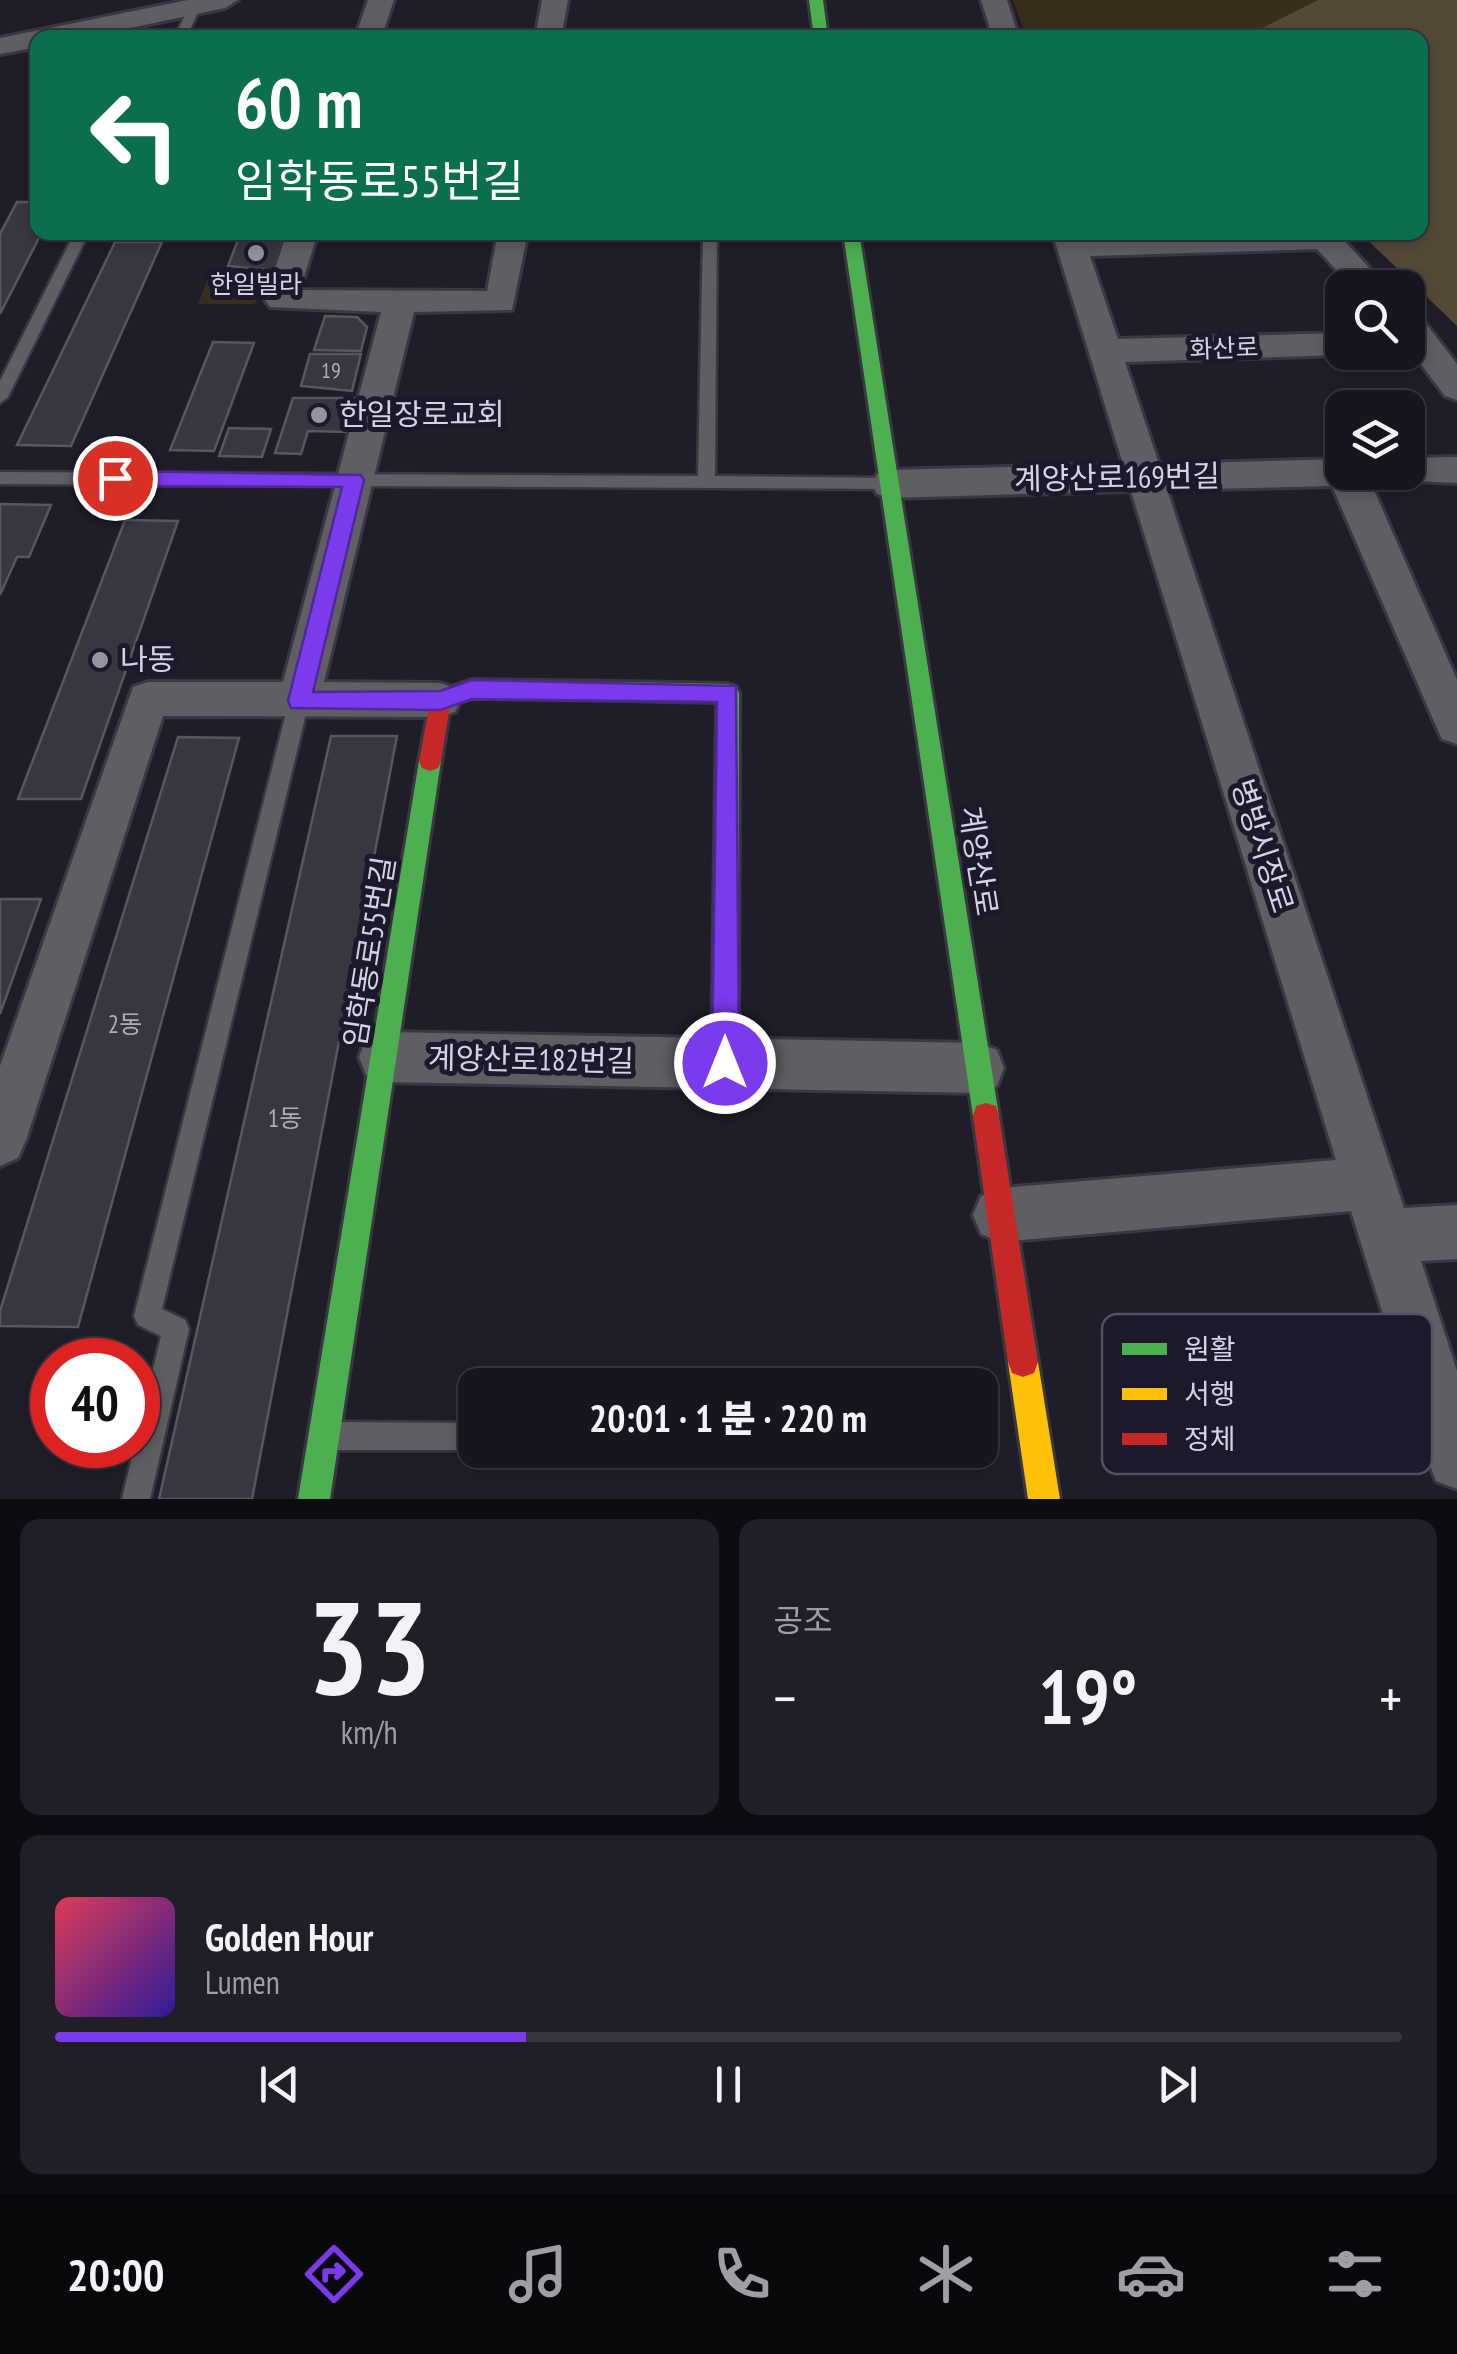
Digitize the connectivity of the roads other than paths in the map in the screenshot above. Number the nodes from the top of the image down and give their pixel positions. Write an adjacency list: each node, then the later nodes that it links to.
1 (224, 0): 6 (street)
2 (381, 0): 9 (street)
3 (555, 0): 10 (street)
4 (816, 0): 11 (street)
5 (994, 0): 12 (street)
6 (195, 6): 7 (street); 8 (lane)
7 (79, 30)
8 (184, 30)
9 (371, 30)
10 (549, 30)
11 (821, 30)
12 (1003, 30)
13 (30, 40): 14 (street)
14 (0, 46)
15 (78, 240): 28 (lane)
16 (300, 240): 23 (street)
17 (513, 240): 23 (street)
18 (710, 240): 35 (lane)
19 (852, 240): 36 (street, 계양산로)
20 (1070, 240): 26 (street, 병방시장로)
21 (1325, 240): 22 (street)
22 (1354, 270)
23 (400, 302): 34 (street)
24 (1325, 345): 26 (street, 화산로)
25 (1425, 349): 27 (street)
26 (1105, 351): 33 (street, 병방시장로)
27 (1457, 388)
28 (0, 397)
29 (1457, 470): 30 (street)
30 (1425, 471)
31 (1325, 473): 33 (street, 계양산로169번길)
32 (0, 478): 34 (lane)
33 (1145, 478): 36 (street, 계양산로169번길); 45 (street, 병방시장로)
34 (354, 480): 35 (lane); 39 (street)
35 (706, 483): 36 (lane)
36 (890, 484): 43 (street, 계양산로)
37 (1354, 490): 40 (street, 계양산로169번길)
38 (440, 700): 39 (street); 41 (street, 임학동로55번길); 42 (street)
39 (299, 701): 44 (street); 54 (lane)
40 (1457, 726)
41 (384, 1057): 42 (street, 계양산로182번길); 51 (street, 임학동로55번길)
42 (725, 1063): 43 (street, 계양산로182번길)
43 (979, 1068): 46 (street, 계양산로)
44 (0, 1140)
45 (1369, 1183): 46 (street); 48 (street, 병방시장로)
46 (1000, 1215): 56 (street, 계양산로)
47 (1457, 1232): 48 (street)
48 (1386, 1236): 49 (street, 병방시장로)
49 (1411, 1314)
50 (1432, 1381): 53 (street, 병방시장로)
51 (324, 1436): 52 (lane); 55 (street, 임학동로55번길)
52 (458, 1437)
53 (1457, 1460)
54 (136, 1499)
55 (314, 1499)
56 (1044, 1499)

